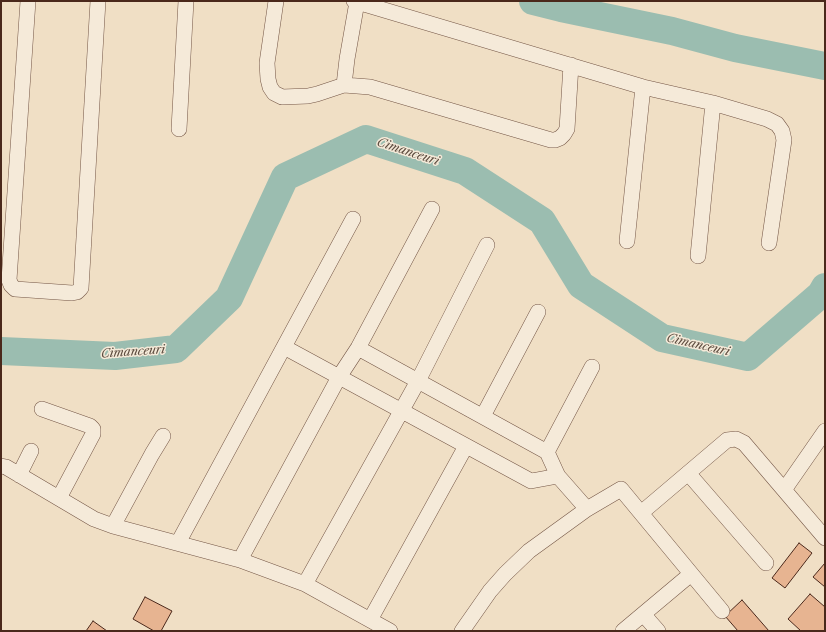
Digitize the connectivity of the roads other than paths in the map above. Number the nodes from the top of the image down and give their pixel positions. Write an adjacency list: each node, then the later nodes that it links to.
1 (28, 1): 2 (street)
2 (98, 1)
3 (186, 1): 10 (street)
4 (276, 1): 7 (street)
5 (355, 1): 6 (street); 7 (street)
6 (571, 66): 7 (street); 8 (street)
7 (344, 85)
8 (643, 88): 9 (street); 13 (street)
9 (713, 103): 14 (street); 16 (street)
10 (179, 129)
11 (432, 209): 19 (street)
12 (353, 219): 18 (street)
13 (627, 241)
14 (770, 243)
15 (487, 245): 22 (street)
16 (698, 256)
17 (538, 312): 25 (street)
18 (284, 347): 21 (street); 41 (street)
19 (358, 348): 21 (street); 22 (street)
20 (592, 367): 30 (street)
21 (339, 377): 24 (street); 42 (street)
22 (418, 381): 24 (street); 25 (street)
23 (42, 409): 36 (street)
24 (402, 411): 28 (street); 45 (street)
25 (483, 416): 30 (street)
26 (825, 431): 35 (street)
27 (163, 436): 39 (street)
28 (466, 446): 34 (street); 48 (street)
29 (31, 450): 33 (street)
30 (547, 452): 34 (street)
31 (1, 466): 33 (street)
32 (688, 473): 35 (street); 38 (street); 43 (street)
33 (19, 475): 36 (street)
34 (558, 476): 37 (street)
35 (784, 490): 40 (street)
36 (59, 498): 39 (street)
37 (587, 509): 38 (street); 50 (street)
38 (641, 513): 44 (street)
39 (113, 526): 41 (street)
40 (825, 538)
41 (178, 543): 42 (street)
42 (240, 560): 45 (street)
43 (766, 563)
44 (692, 574): 46 (street); 47 (street)
45 (305, 584): 48 (street)
46 (722, 610)
47 (643, 614): 51 (street); 52 (street)
48 (370, 620): 49 (street)
49 (390, 631)
50 (462, 631)
51 (623, 631)
52 (658, 631)

